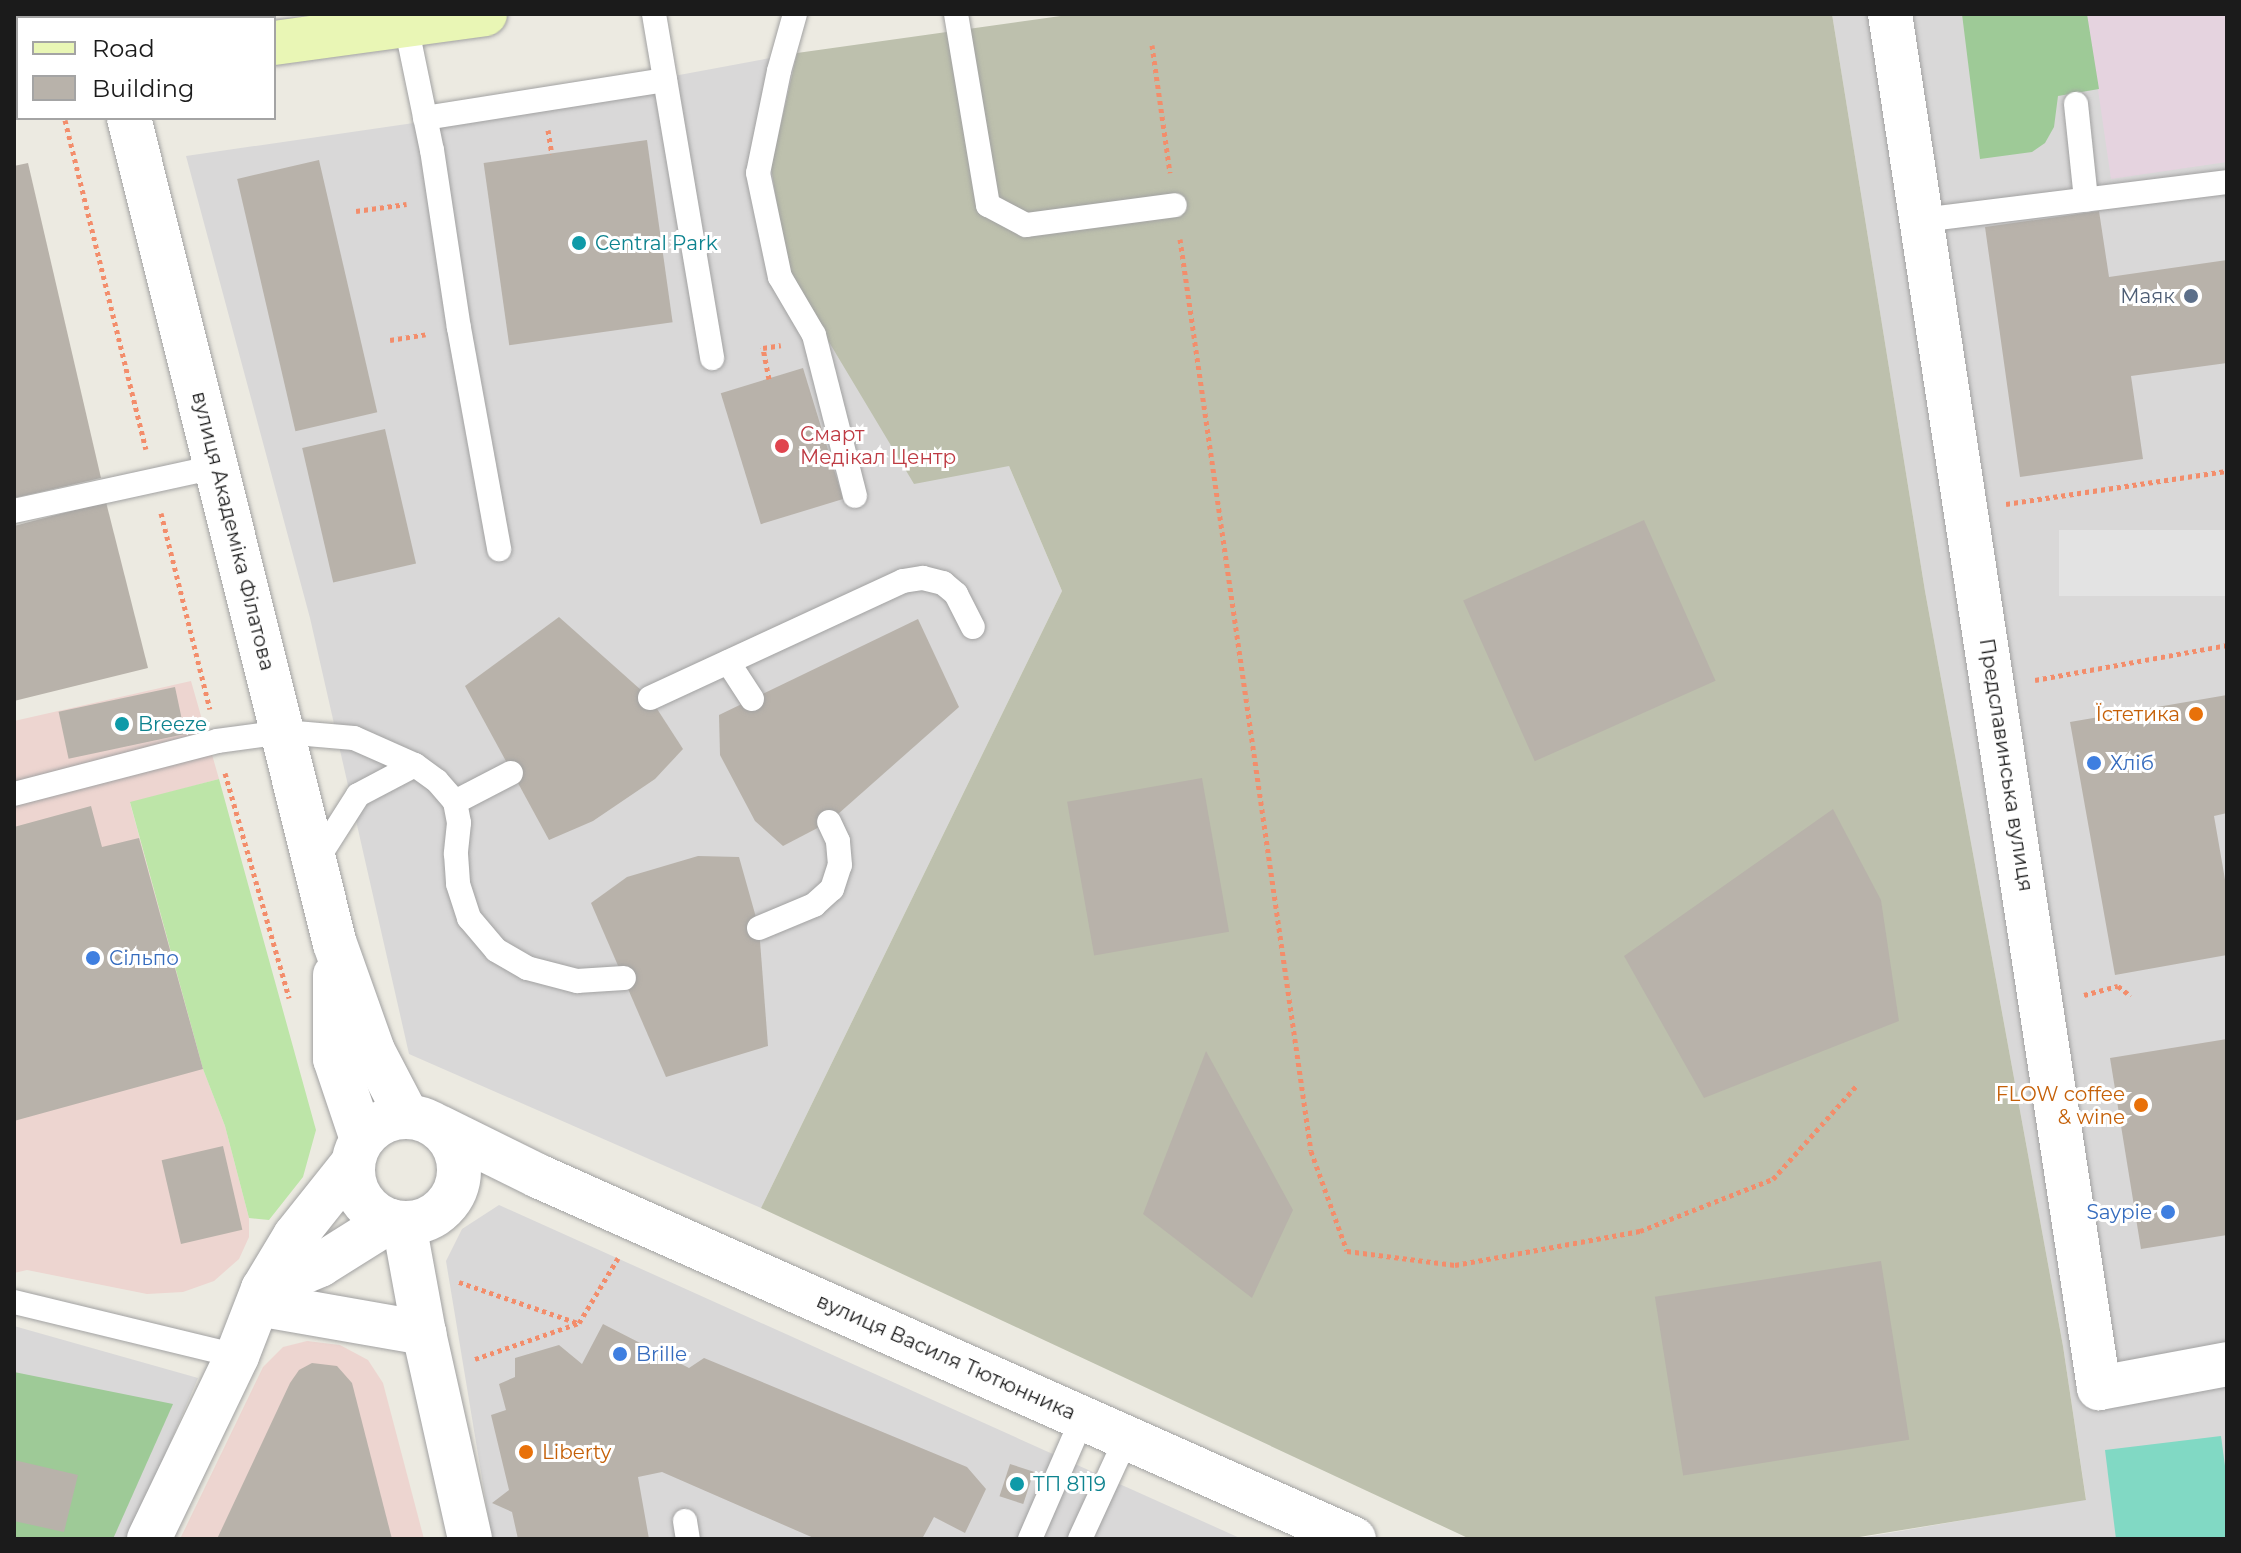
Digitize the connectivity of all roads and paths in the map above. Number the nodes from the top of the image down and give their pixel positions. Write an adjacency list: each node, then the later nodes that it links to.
1 (485, 14): 6 (street)
2 (654, 14): 9 (lane)
3 (795, 14): 26 (lane)
4 (956, 14): 19 (lane)
5 (1890, 14): 21 (street, Предславинська вулиця)
6 (406, 25): 7 (street); 11 (lane)
7 (276, 43)
8 (1152, 45): 19 (path)
9 (665, 80): 11 (lane); 22 (lane)
10 (2076, 104): 17 (lane)
11 (425, 118): 18 (lane)
12 (65, 120): 25 (path)
13 (129, 120): 23 (street, вулиця Академіка Філатова)
14 (548, 129): 15 (path)
15 (552, 154)
16 (2227, 182): 17 (lane)
17 (2086, 199): 21 (lane)
18 (440, 200): 20 (path); 29 (lane)
19 (1175, 205): 50 (path)
20 (356, 211)
21 (1922, 220): 64 (street, Предславинська вулиця)
22 (712, 358)
23 (216, 467): 25 (lane); 36 (street, вулиця Академіка Філатова)
24 (2227, 471): 27 (path)
25 (153, 478): 28 (lane); 37 (path)
26 (855, 496)
27 (2005, 504)
28 (14, 511)
29 (499, 549)
30 (973, 627): 32 (lane)
31 (2227, 645): 33 (path)
32 (728, 662): 34 (lane); 35 (lane)
33 (2030, 681)
34 (650, 698)
35 (752, 699)
36 (284, 732): 37 (lane); 38 (lane); 43 (street, вулиця Академіка Філатова)
37 (217, 741): 40 (lane); 49 (path)
38 (415, 765): 41 (lane); 43 (lane)
39 (511, 773): 41 (lane)
40 (14, 794)
41 (455, 802): 46 (lane)
42 (829, 822): 44 (lane)
43 (316, 861): 45 (street, вулиця Академіка Філатова)
44 (759, 928)
45 (335, 944): 51 (street, вулиця Академіка Філатова); 52 (street, вулиця Академіка Філатова)
46 (624, 978)
47 (2131, 996): 48 (path)
48 (2076, 997)
49 (293, 1014)
50 (1858, 1084)
51 (423, 1122): 52 (street); 53 (street, вулиця Василя Тютюнника); 54 (street)
52 (358, 1151): 55 (street); 58 (street)
53 (538, 1176): 54 (street); 65 (street, вулиця Василя Тютюнника)
54 (456, 1190): 55 (street)
55 (397, 1222): 58 (street); 61 (street)
56 (622, 1250): 60 (path)
57 (450, 1279): 60 (path)
58 (260, 1297): 61 (street); 62 (street)
59 (14, 1302): 62 (lane)
60 (579, 1323): 63 (path)
61 (424, 1333): 68 (street)
62 (237, 1356): 67 (street)
63 (471, 1361)
64 (2227, 1364)
65 (1083, 1417): 66 (street, вулиця Василя Тютюнника); 69 (lane)
66 (1127, 1437): 70 (lane); 71 (street, вулиця Василя Тютюнника)
67 (149, 1539)
68 (470, 1539)
69 (1030, 1539)
70 (1080, 1539)
71 (1354, 1539)

